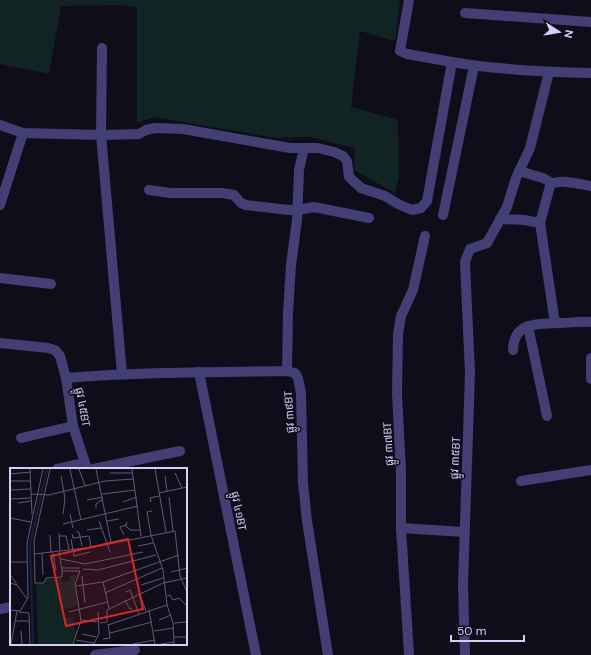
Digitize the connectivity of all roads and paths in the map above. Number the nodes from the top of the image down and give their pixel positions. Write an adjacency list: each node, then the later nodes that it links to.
1 (409, 0): 5 (street)
2 (465, 13): 3 (street)
3 (591, 22)
4 (102, 48): 11 (street)
5 (452, 62): 6 (street); 12 (street)
6 (474, 66): 7 (street); 19 (street)
7 (549, 72): 8 (street); 13 (street)
8 (591, 73)
9 (0, 125): 10 (street)
10 (23, 133): 11 (street); 17 (street)
11 (101, 135): 12 (street); 34 (street)
12 (304, 148): 18 (street)
13 (519, 172): 14 (street); 21 (street)
14 (552, 183): 15 (street); 22 (street)
15 (591, 186)
16 (149, 190): 18 (street)
17 (1, 199)
18 (298, 210): 20 (street); 32 (street)
19 (443, 214)
20 (370, 218)
21 (500, 220): 22 (street); 47 (street, ផ្លូវ ៣៥BT)
22 (540, 223): 27 (street)
23 (425, 236): 46 (street, ផ្លូវ ៣៧BT)
24 (0, 278): 25 (street)
25 (51, 284)
26 (591, 322): 27 (street)
27 (555, 323): 28 (street)
28 (528, 326): 30 (street); 37 (street)
29 (0, 343): 35 (street, ផ្លូវ ៤៥BT)
30 (513, 350)
31 (591, 358): 36 (street)
32 (287, 371): 33 (street); 53 (street, ផ្លូវ ៣៩BT)
33 (199, 372): 34 (street); 52 (street, ផ្លូវ ៤១BT)
34 (122, 374): 35 (street)
35 (66, 378): 38 (street, ផ្លូវ ៤៥BT)
36 (591, 379)
37 (547, 416)
38 (73, 426): 39 (street); 41 (street, ផ្លូវ ៤៥BT)
39 (21, 438)
40 (180, 451): 43 (street)
41 (85, 466): 42 (street)
42 (66, 468)
43 (98, 468)
44 (591, 470): 45 (street)
45 (521, 481)
46 (401, 528): 47 (street); 54 (street, ផ្លូវ ៣៧BT)
47 (464, 532): 55 (street, ផ្លូវ ៣៥BT)
48 (10, 607): 49 (street)
49 (0, 609)
50 (135, 650): 51 (street)
51 (95, 655)
52 (256, 655)
53 (328, 655)
54 (409, 655)
55 (464, 655)

